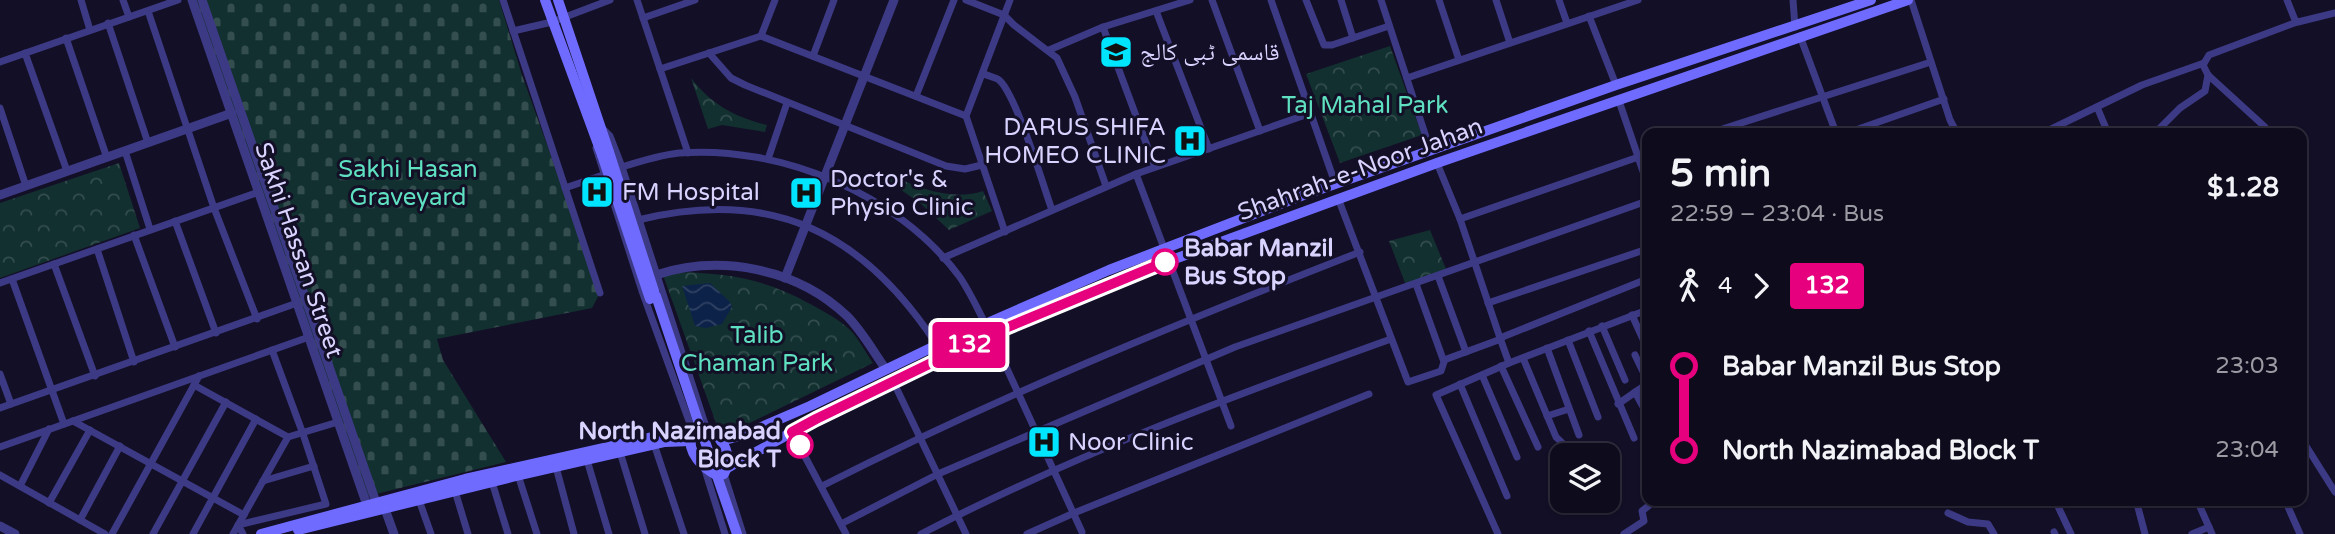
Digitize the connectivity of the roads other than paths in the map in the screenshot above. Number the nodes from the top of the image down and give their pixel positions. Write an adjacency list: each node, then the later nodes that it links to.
1 (81, 0): 48 (street)
2 (123, 0): 39 (street)
3 (178, 0): 34 (street)
4 (192, 0): 76 (street, Sakhi Hassan Street)
5 (202, 0): 258 (street, Sakhi Hassan Street)
6 (503, 0): 49 (street)
7 (545, 0): 42 (main road)
8 (558, 0): 40 (main road)
9 (610, 0): 40 (street)
10 (637, 0): 41 (street)
11 (695, 0): 41 (street)
12 (775, 0): 51 (street)
13 (834, 0): 58 (street)
14 (894, 0): 66 (street)
15 (954, 0): 69 (street)
16 (966, 0): 37 (street)
17 (1010, 0): 37 (street)
18 (1212, 0): 91 (street)
19 (1271, 0): 77 (street)
20 (1307, 0): 53 (street)
21 (1341, 0): 53 (street)
22 (1381, 0): 46 (street)
23 (1439, 0): 59 (street)
24 (1496, 0): 54 (street)
25 (1559, 0): 45 (street)
26 (1638, 0): 32 (street)
27 (1793, 0): 50 (street)
28 (1871, 0): 33 (main road, Shahrah-e-Noor Jahan)
29 (1910, 0): 50 (main road, Shahrah-e-Noor Jahan); 61 (street)
30 (2287, 0): 43 (street)
31 (1186, 1): 35 (street)
32 (1616, 3): 38 (street)
33 (1850, 4): 50 (main road, Shahrah-e-Noor Jahan)
34 (148, 11): 39 (street); 90 (street)
35 (1156, 11): 47 (street); 95 (street)
36 (2335, 12): 43 (street)
37 (1004, 15): 55 (street); 64 (street)
38 (1589, 16): 45 (street); 68 (street)
39 (129, 17): 44 (street)
40 (564, 17): 42 (street); 82 (main road)
41 (643, 18): 63 (street)
42 (552, 22): 49 (street); 92 (main road)
43 (2297, 22): 62 (street)
44 (108, 23): 48 (street); 94 (street)
45 (1567, 23): 54 (street)
46 (1389, 26): 53 (street); 67 (street)
47 (1103, 27): 55 (street); 107 (street)
48 (90, 30): 52 (street)
49 (513, 31): 115 (street)
50 (1798, 32): 68 (main road, Shahrah-e-Noor Jahan); 70 (street); 72 (main road, Shahrah-e-Noor Jahan)
51 (761, 36): 57 (street); 58 (street)
52 (66, 38): 56 (street); 102 (street)
53 (1353, 38)
54 (1510, 43): 59 (street)
55 (1049, 50): 114 (street)
56 (25, 53): 60 (street); 108 (street)
57 (709, 53): 63 (street); 73 (street)
58 (813, 56): 66 (street)
59 (1459, 60): 67 (street)
60 (0, 62)
61 (1931, 62): 70 (street); 71 (street)
62 (2204, 63): 65 (street); 74 (street)
63 (660, 69): 99 (street)
64 (984, 74): 78 (street); 122 (street)
65 (2208, 75): 81 (street); 89 (street)
66 (864, 76): 69 (street); 79 (street)
67 (1407, 78): 96 (street)
68 (1616, 85): 80 (main road, Shahrah-e-Noor Jahan)
69 (916, 96): 78 (street)
70 (1822, 97): 83 (street); 84 (street)
71 (1944, 99): 85 (street); 86 (street)
72 (1619, 101): 93 (main road, Shahrah-e-Noor Jahan); 100 (street)
73 (787, 103): 79 (street); 103 (street)
74 (2098, 107): 87 (street); 88 (street)
75 (0, 108): 113 (street)
76 (232, 113): 90 (street); 116 (street, Sakhi Hassan Street)
77 (1311, 113): 91 (street); 112 (street)
78 (966, 116): 105 (street)
79 (844, 126): 105 (street); 111 (street)
80 (1498, 127): 93 (main road); 96 (main road, Shahrah-e-Noor Jahan)
81 (2265, 127)
82 (602, 128): 98 (main road); 106 (street)
83 (1726, 128)
84 (1834, 128)
85 (1861, 128)
86 (1955, 128)
87 (2062, 128)
88 (2106, 128)
89 (2160, 128)
90 (187, 130): 94 (street); 120 (street)
91 (1260, 131): 95 (street)
92 (597, 140): 98 (main road); 110 (street)
93 (1503, 141): 104 (main road, Shahrah-e-Noor Jahan)
94 (148, 143): 97 (street)
95 (1209, 149): 107 (street)
96 (1430, 149): 112 (main road, Shahrah-e-Noor Jahan)
97 (125, 151): 102 (street); 128 (street)
98 (606, 153): 287 (main road, bridge); 288 (main road, bridge)
99 (688, 153): 103 (street); 106 (street)
100 (1642, 153)
101 (1642, 155): 124 (street)
102 (107, 158): 108 (street)
103 (768, 159): 111 (street)
104 (1437, 163): 118 (main road, Shahrah-e-Noor Jahan); 124 (street)
105 (982, 165): 129 (street)
106 (622, 167): 123 (street)
107 (1155, 167): 109 (street)
108 (67, 172): 113 (street)
109 (1136, 174): 114 (street); 131 (street)
110 (603, 175): 115 (street); 149 (street)
111 (825, 177): 127 (street); 135 (street)
112 (1335, 183): 121 (main road, Shahrah-e-Noor Jahan)
113 (26, 186): 117 (street)
114 (1106, 186): 122 (street)
115 (565, 188): 150 (street)
116 (259, 192): 120 (street); 152 (street, Sakhi Hassan Street)
117 (0, 195)
118 (1338, 198): 126 (main road, Shahrah-e-Noor Jahan); 134 (street)
119 (1642, 203): 137 (street)
120 (214, 208): 125 (street); 157 (street)
121 (1269, 208): 126 (main road); 131 (main road, Shahrah-e-Noor Jahan)
122 (1052, 210): 129 (street)
123 (638, 219): 127 (street); 140 (street)
124 (1460, 219): 137 (street)
125 (175, 221): 128 (street); 163 (street)
126 (1274, 222): 136 (main road, Shahrah-e-Noor Jahan)
127 (806, 225): 142 (street); 170 (street)
128 (150, 229): 130 (street)
129 (1005, 232): 135 (street)
130 (134, 235): 132 (street); 171 (street)
131 (1164, 248): 139 (main road, Shahrah-e-Noor Jahan)
132 (97, 249): 138 (street); 179 (street)
133 (1642, 251): 153 (street)
134 (1360, 252): 151 (street); 158 (street)
135 (943, 258): 160 (street)
136 (1169, 261): 147 (main road, Shahrah-e-Noor Jahan); 158 (street)
137 (1474, 263): 141 (street); 153 (street)
138 (54, 264): 143 (street); 185 (street)
139 (1109, 270): 147 (main road); 154 (main road, Shahrah-e-Noor Jahan)
140 (656, 275): 142 (street); 148 (street)
141 (1438, 276): 146 (street); 174 (street)
142 (785, 278): 181 (street)
143 (12, 279): 145 (street); 192 (street)
144 (1642, 281): 168 (street)
145 (0, 283)
146 (1416, 284): 151 (street); 178 (street)
147 (1114, 285): 159 (main road, Shahrah-e-Noor Jahan)
148 (658, 286): 149 (street); 214 (street)
149 (642, 291): 219 (street)
150 (600, 293)
151 (1377, 298): 167 (street); 177 (street)
152 (297, 303): 157 (street); 165 (street, Sakhi Hassan Street)
153 (1488, 303): 168 (street)
154 (1020, 308): 159 (main road); 160 (main road, Shahrah-e-Noor Jahan)
155 (1642, 312): 156 (street)
156 (1632, 315): 161 (street); 166 (street)
157 (257, 318): 163 (street)
158 (1190, 318): 177 (street); 194 (street)
159 (1025, 320): 164 (main road, Shahrah-e-Noor Jahan)
160 (985, 323): 170 (main road, Shahrah-e-Noor Jahan)
161 (1602, 326): 162 (street); 187 (street)
162 (1589, 331): 169 (street); 199 (street)
163 (216, 333): 171 (street)
164 (991, 334): 188 (main road, Shahrah-e-Noor Jahan); 194 (street)
165 (309, 337): 173 (street); 209 (street, Sakhi Hassan Street)
166 (1642, 337)
167 (1391, 339): 178 (street); 197 (street)
168 (1500, 339): 174 (street); 180 (street)
169 (1568, 340): 172 (street); 205 (street)
170 (937, 345): 181 (main road, Shahrah-e-Noor Jahan)
171 (175, 347): 179 (street)
172 (1547, 348): 176 (street); 203 (street)
173 (272, 350): 186 (street); 217 (street)
174 (1466, 352): 178 (street)
175 (1635, 355): 182 (street)
176 (1523, 358): 180 (street); 204 (street)
177 (1205, 359): 197 (street); 216 (street)
178 (1444, 360)
179 (134, 362): 185 (street)
180 (1505, 365): 184 (street); 228 (street)
181 (885, 368): 201 (main road, Shahrah-e-Noor Jahan)
182 (1642, 371)
183 (0, 374): 198 (street)
184 (1482, 375): 189 (street); 231 (street)
185 (95, 376): 192 (street)
186 (199, 376): 190 (street); 208 (street)
187 (1625, 380)
188 (893, 382): 207 (main road, Shahrah-e-Noor Jahan); 220 (street)
189 (1460, 384): 249 (street); 294 (street)
190 (194, 385): 196 (street); 233 (street)
191 (1642, 386): 193 (street)
192 (52, 391): 198 (street); 210 (street)
193 (1635, 392): 199 (street); 200 (street)
194 (1018, 393): 216 (street); 220 (street)
195 (1369, 394): 259 (street)
196 (226, 402): 206 (street); 242 (street)
197 (1222, 402): 211 (street); 238 (street)
198 (11, 404): 202 (street)
199 (1618, 404): 222 (street)
200 (1642, 405)
201 (810, 406): 207 (main road); 223 (main road, Shahrah-e-Noor Jahan)
202 (0, 408)
203 (1569, 409): 204 (street); 218 (street)
204 (1547, 416): 224 (street)
205 (1598, 417)
206 (256, 419): 221 (street); 250 (street)
207 (816, 419): 215 (main road, Shahrah-e-Noor Jahan)
208 (73, 421): 210 (street); 213 (street)
209 (338, 422): 217 (street); 258 (street, Sakhi Hassan Street)
210 (64, 424): 212 (street)
211 (1230, 426)
212 (49, 429): 227 (street); 245 (street)
213 (90, 430): 226 (street); 252 (street)
214 (707, 430): 219 (main road); 223 (main road)
215 (792, 432): 237 (main road, Shahrah-e-Noor Jahan); 246 (street)
216 (1037, 433): 238 (street); 239 (street)
217 (303, 434): 221 (street); 234 (street)
218 (1579, 435)
219 (691, 436): 225 (main road); 236 (main road); 258 (main road)
220 (920, 436): 239 (street); 246 (street)
221 (288, 437): 243 (street)
222 (1634, 438)
223 (722, 441): 237 (main road)
224 (1562, 443)
225 (654, 444): 230 (main road); 286 (street)
226 (120, 446): 233 (street); 263 (street)
227 (0, 447)
228 (1538, 447)
229 (2307, 448): 248 (street)
230 (620, 452): 232 (main road); 285 (street)
231 (1517, 457)
232 (587, 460): 235 (main road); 284 (street)
233 (151, 463): 242 (street); 271 (street)
234 (314, 466): 243 (street); 265 (street)
235 (556, 467): 241 (main road); 283 (street)
236 (705, 470): 237 (main road); 287 (street)
237 (725, 471): 289 (street)
238 (1054, 471): 259 (street); 262 (street)
239 (938, 474): 262 (street); 264 (street)
240 (0, 475): 245 (street)
241 (518, 475): 244 (main road); 282 (street)
242 (183, 481): 250 (street); 272 (street)
243 (263, 481): 261 (street)
244 (492, 482): 247 (main road); 281 (street)
245 (20, 486): 252 (street)
246 (822, 486): 264 (street)
247 (455, 491): 251 (main road); 280 (street)
248 (2335, 492)
249 (1507, 496)
250 (213, 497): 261 (street); 273 (street)
251 (419, 500): 258 (main road); 279 (street)
252 (49, 503): 263 (street)
253 (1648, 506): 295 (street)
254 (2058, 506): 297 (street)
255 (2138, 506): 298 (street)
256 (2200, 506): 267 (street)
257 (2288, 506): 300 (street)
258 (375, 508): 276 (main road); 277 (main road); 278 (street)
259 (1074, 513): 268 (street); 293 (street)
260 (1948, 513): 296 (street)
261 (244, 515): 265 (street)
262 (957, 515): 291 (street); 292 (street)
263 (80, 520): 270 (street)
264 (841, 524): 290 (street)
265 (238, 525): 274 (street); 275 (street)
266 (0, 526): 269 (street)
267 (2210, 530): 299 (street)
268 (1082, 532)
269 (15, 534)
270 (105, 534)
271 (112, 534)
272 (153, 534)
273 (193, 534)
274 (233, 534)
275 (243, 534)
276 (261, 534)
277 (284, 534)
278 (394, 534)
279 (431, 534)
280 (468, 534)
281 (508, 534)
282 (537, 534)
283 (574, 534)
284 (609, 534)
285 (645, 534)
286 (684, 534)
287 (727, 534)
288 (737, 534)
289 (743, 534)
290 (846, 534)
291 (921, 534)
292 (966, 534)
293 (1027, 534)
294 (1498, 534)
295 (1624, 534)
296 (1994, 534)
297 (2071, 534)
298 (2145, 534)
299 (2192, 534)
300 (2300, 534)

